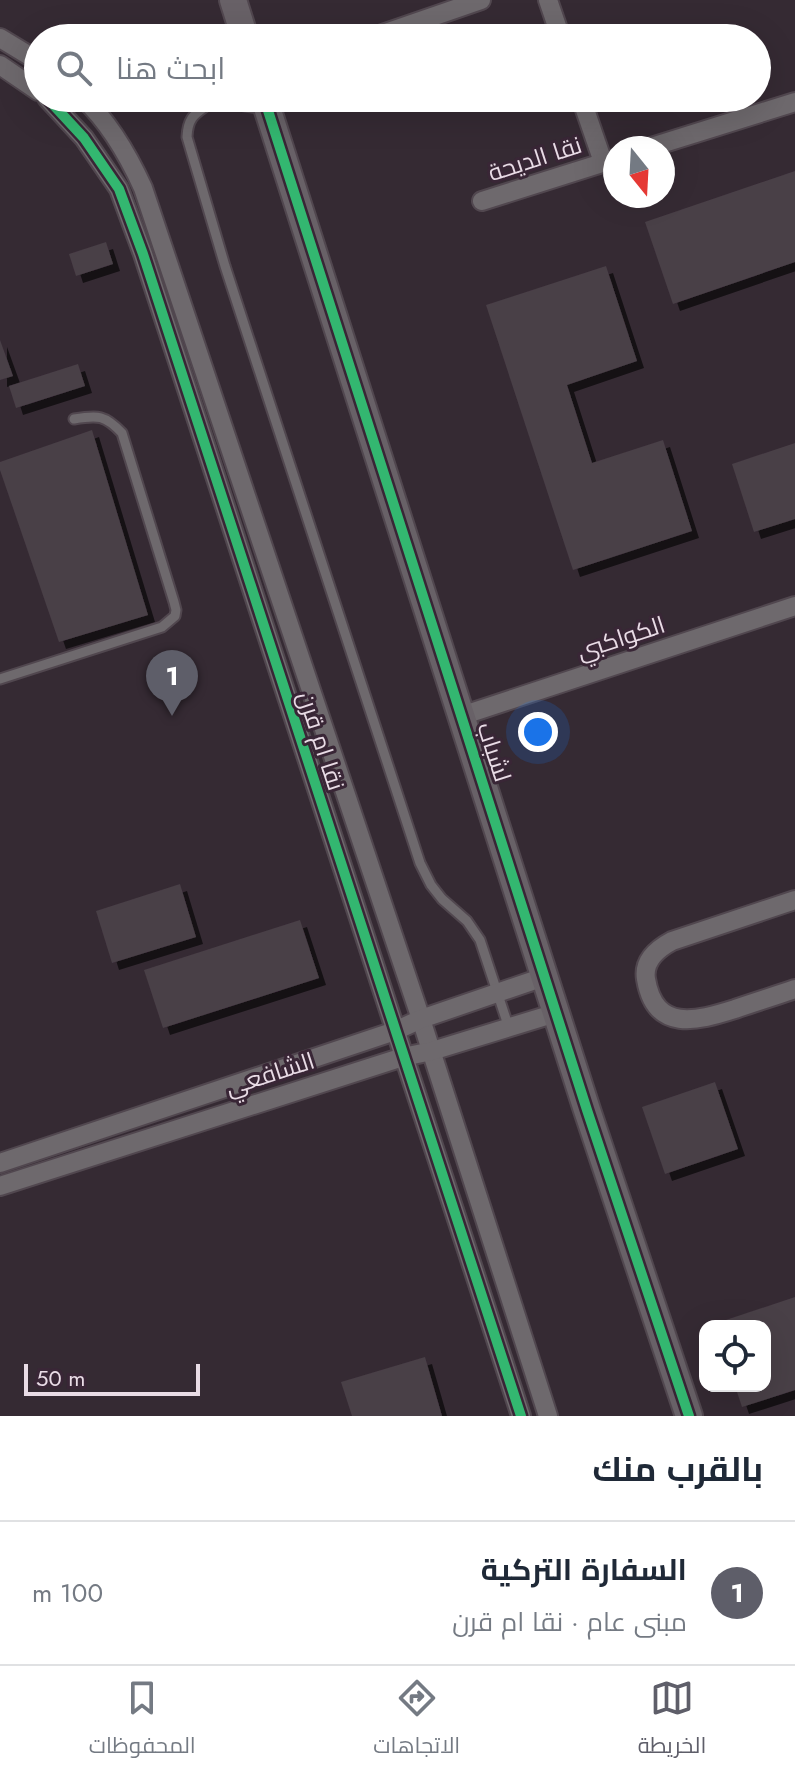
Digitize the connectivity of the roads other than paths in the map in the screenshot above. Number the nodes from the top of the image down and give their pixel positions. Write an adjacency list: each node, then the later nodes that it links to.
1 (233, 0): 4 (street)
2 (481, 0): 5 (street)
3 (548, 0): 6 (street)
4 (241, 24)
5 (412, 24)
6 (556, 24)
7 (0, 38): 8 (street)
8 (24, 53)
9 (0, 65): 10 (street)
10 (24, 81)
11 (795, 102): 12 (street)
12 (771, 110)
13 (60, 112): 34 (street, نقا ام قرن)
14 (95, 112): 32 (street, نقا ام قرن)
15 (197, 112): 30 (lane)
16 (268, 112): 26 (street, لشباب)
17 (587, 112): 20 (street, نقا الديحة)
18 (763, 112): 19 (street)
19 (675, 140)
20 (603, 147)
21 (603, 162): 22 (street, نقا الديحة)
22 (482, 201)
23 (74, 419): 25 (lane)
24 (795, 606): 26 (street, الكواكبي)
25 (0, 679)
26 (461, 716): 28 (street, لشباب)
27 (795, 900): 29 (street)
28 (544, 977): 30 (street, الشافعي); 31 (street, لشباب)
29 (795, 989)
30 (498, 994): 32 (street, الشافعي); 33 (lane)
31 (556, 1013): 33 (street, الشافعي); 41 (street, لشباب)
32 (421, 1019): 34 (street, الشافعي); 35 (street, نقا ام قرن)
33 (509, 1028): 35 (street, الشافعي)
34 (395, 1031): 36 (street, نقا ام قرن); 37 (street, الشافعي)
35 (432, 1051): 36 (street, الشافعي); 40 (street, نقا ام قرن)
36 (403, 1057): 38 (street, الشافعي); 39 (street, نقا ام قرن)
37 (0, 1163)
38 (0, 1186)
39 (521, 1416)
40 (548, 1416)
41 (689, 1416)

